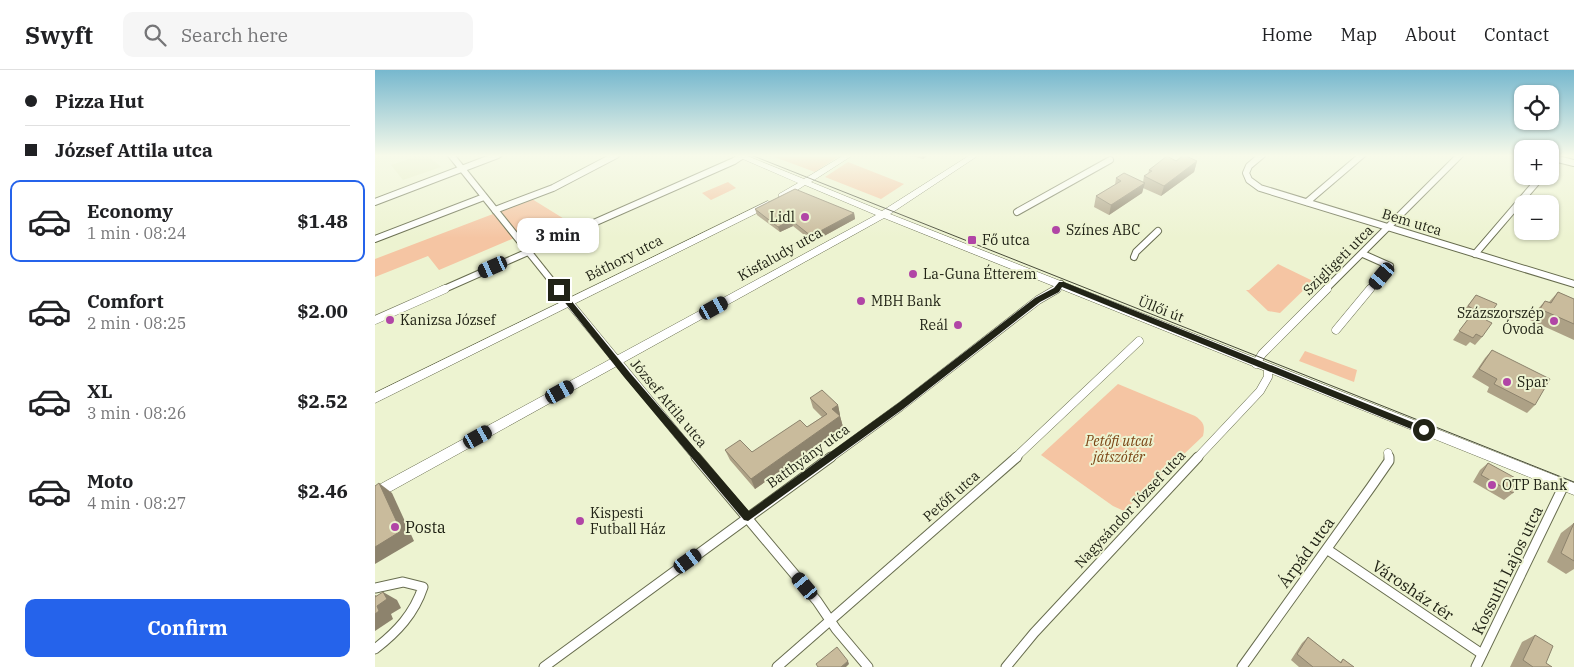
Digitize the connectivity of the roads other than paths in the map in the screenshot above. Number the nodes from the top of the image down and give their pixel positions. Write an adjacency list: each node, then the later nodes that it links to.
1 (425, 183): 13 (street)
2 (472, 183): 12 (street, József Attila utca)
3 (563, 183): 15 (street)
4 (680, 183): 21 (street)
5 (806, 183): 17 (main road, Üllői út); 27 (main road, Báthory utca)
6 (931, 183): 17 (main road, Kisfaludy utca)
7 (1069, 183): 16 (street)
8 (1254, 183): 14 (street, Bem utca)
9 (1329, 183): 14 (street)
10 (1433, 183): 18 (street, Szigligeti utca)
11 (1534, 185): 23 (street)
12 (484, 197): 15 (street, József Attila utca); 20 (street)
13 (375, 202)
14 (1307, 202): 18 (street, Bem utca)
15 (495, 210): 21 (street, József Attila utca)
16 (1017, 212)
17 (883, 213): 25 (main road, Üllői út); 31 (main road, Kisfaludy utca)
18 (1389, 228): 22 (street, Szigligeti utca); 23 (street, Bem utca)
19 (1158, 231): 24 (street)
20 (375, 239)
21 (530, 252): 27 (street, József Attila utca); 28 (street)
22 (1363, 254): 29 (street); 32 (street, Szigligeti utca)
23 (1475, 254): 26 (street, Bem utca)
24 (1134, 257)
25 (1061, 284): 32 (main road, Üllői út); 38 (street, Batthyány utca)
26 (1574, 284)
27 (568, 303): 31 (street, József Attila utca); 34 (main road, Báthory utca)
28 (375, 320)
29 (1337, 330)
30 (1139, 341): 41 (street, Petőfi utca)
31 (615, 361): 37 (main road, Kisfaludy utca); 38 (street, József Attila utca)
32 (1256, 364): 33 (main road, Üllői út)
33 (1268, 368): 36 (main road, Üllői út); 47 (street, Nagysándor József utca)
34 (375, 398)
35 (1388, 453): 39 (street, Árpád utca)
36 (1569, 487): 43 (street, Kossuth Lajos utca)
37 (375, 494)
38 (748, 517): 41 (street, József Attila utca); 44 (street, Batthyány utca)
39 (1328, 550): 43 (street, Városház tér); 48 (street, Árpád utca)
40 (375, 588): 42 (street)
41 (830, 621): 45 (street, Petőfi utca); 46 (street, József Attila utca)
42 (375, 649)
43 (1482, 654): 49 (street, Kossuth Lajos utca)
44 (545, 667)
45 (777, 667)
46 (868, 667)
47 (1006, 667)
48 (1243, 667)
49 (1476, 667)

